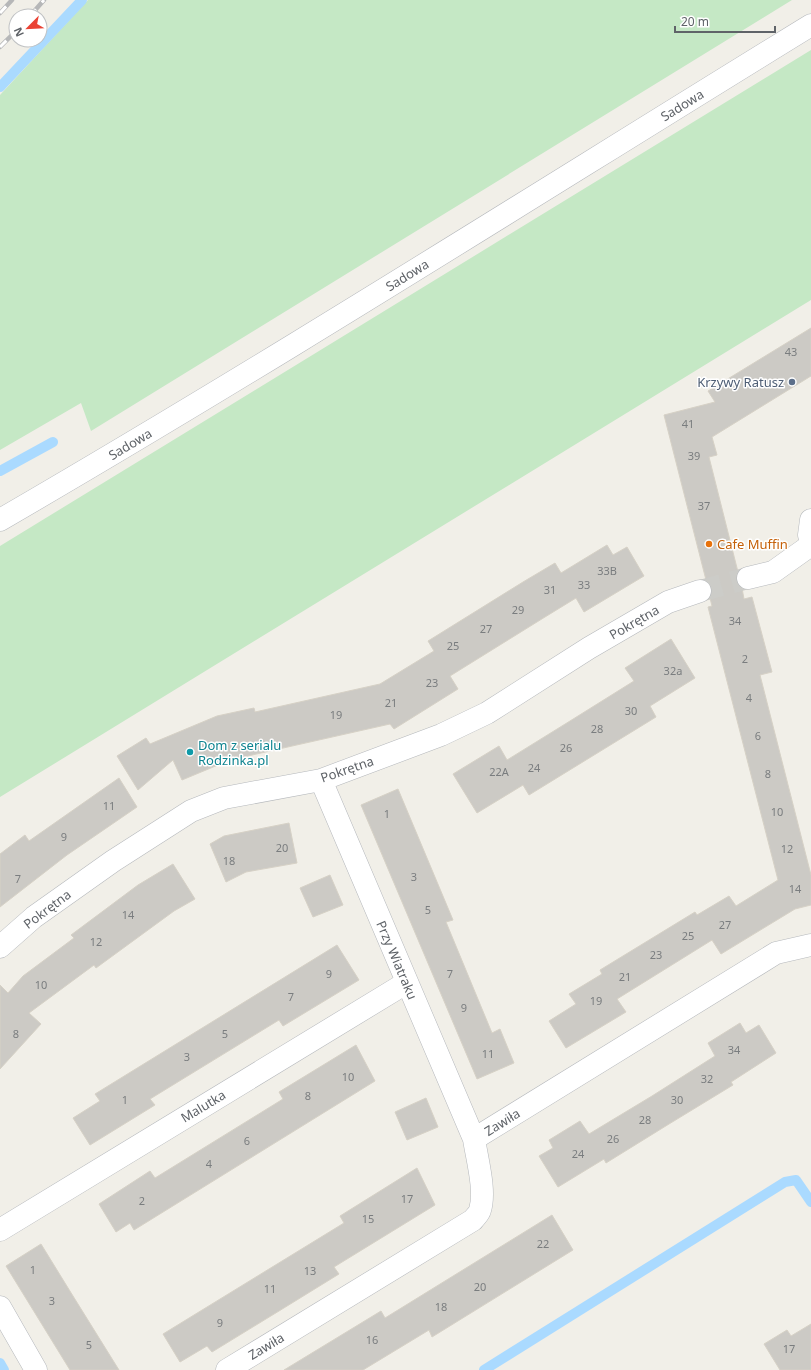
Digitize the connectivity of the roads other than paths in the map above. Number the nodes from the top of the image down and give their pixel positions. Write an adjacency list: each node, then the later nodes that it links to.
1 (811, 25): 2 (street, Sadowa)
2 (0, 520)
3 (811, 520): 4 (street)
4 (811, 541)
5 (811, 545): 6 (street)
6 (748, 578)
7 (700, 592): 8 (street, Pokrętna)
8 (321, 780): 10 (street, Pokrętna); 11 (street, Przy Wiatraku)
9 (811, 945): 12 (street, Zawiła)
10 (0, 947)
11 (406, 983): 12 (street, Przy Wiatraku); 13 (street, Malutka)
12 (474, 1139): 16 (street, Zawiła)
13 (0, 1230)
14 (0, 1307): 15 (street)
15 (36, 1370)
16 (227, 1370)

